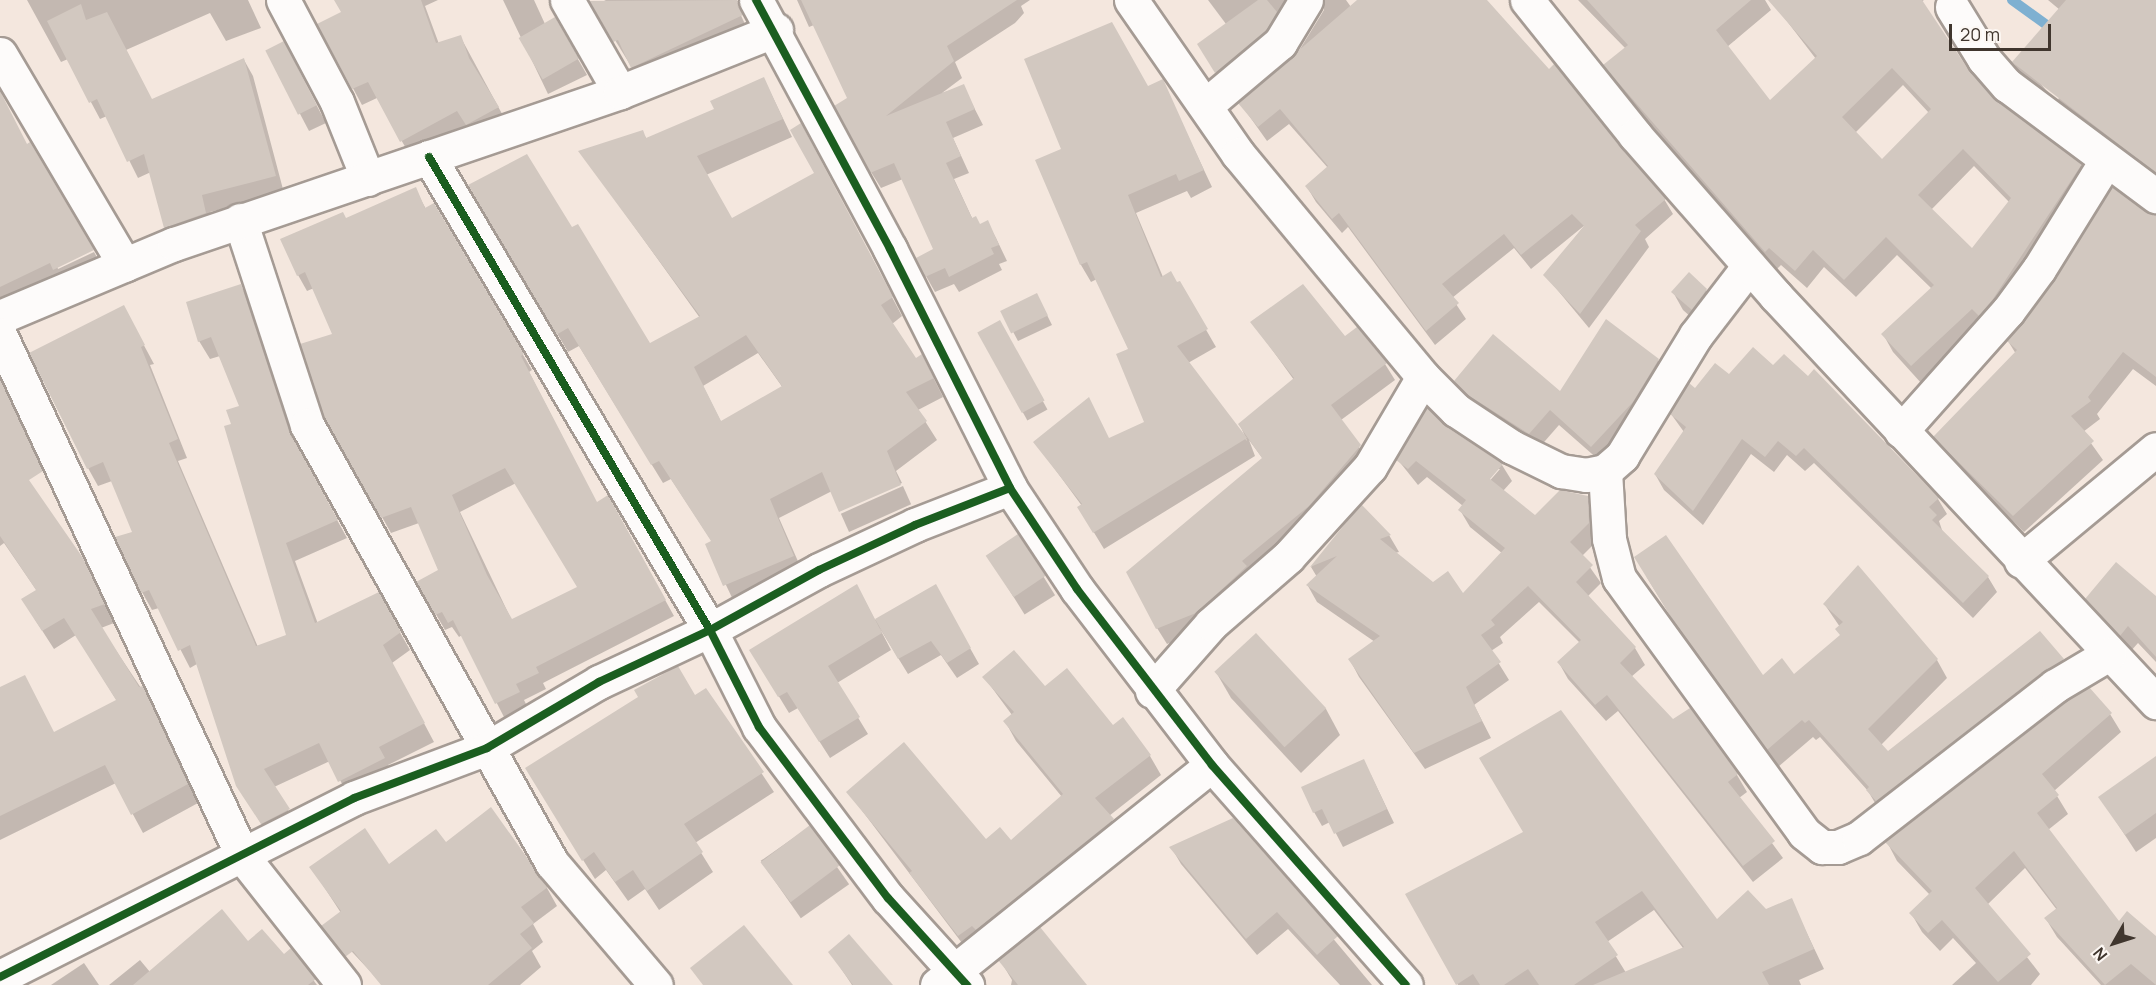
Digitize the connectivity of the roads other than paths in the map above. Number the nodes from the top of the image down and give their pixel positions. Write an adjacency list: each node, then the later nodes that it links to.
1 (284, 0): 14 (street)
2 (567, 0): 10 (street)
3 (756, 0): 8 (street)
4 (1131, 0): 11 (street)
5 (1306, 0): 11 (street)
6 (1527, 0): 18 (street)
7 (1952, 7): 13 (street)
8 (776, 30): 10 (street); 25 (street)
9 (0, 54): 17 (street)
10 (620, 92): 12 (street)
11 (1206, 105): 21 (street)
12 (429, 157): 14 (street); 27 (street)
13 (2106, 161): 15 (street); 22 (street)
14 (368, 179): 16 (street)
15 (2156, 196)
16 (240, 220): 17 (street); 31 (street)
17 (125, 265): 19 (street)
18 (1749, 266): 22 (street); 24 (street)
19 (0, 317)
20 (0, 335): 33 (street)
21 (1423, 377): 24 (street); 29 (street)
22 (1901, 431): 26 (street)
23 (2156, 449): 26 (street)
24 (1605, 471): 28 (street)
25 (1010, 488): 27 (street); 29 (street)
26 (2021, 561): 28 (street)
27 (710, 630): 31 (street); 35 (street)
28 (2109, 654): 30 (street)
29 (1152, 691): 32 (street)
30 (2156, 702)
31 (487, 748): 33 (street); 37 (street)
32 (1212, 765): 35 (street); 38 (street)
33 (243, 857): 34 (street); 36 (street)
34 (7, 972)
35 (952, 980)
36 (344, 985)
37 (656, 985)
38 (1406, 985)

